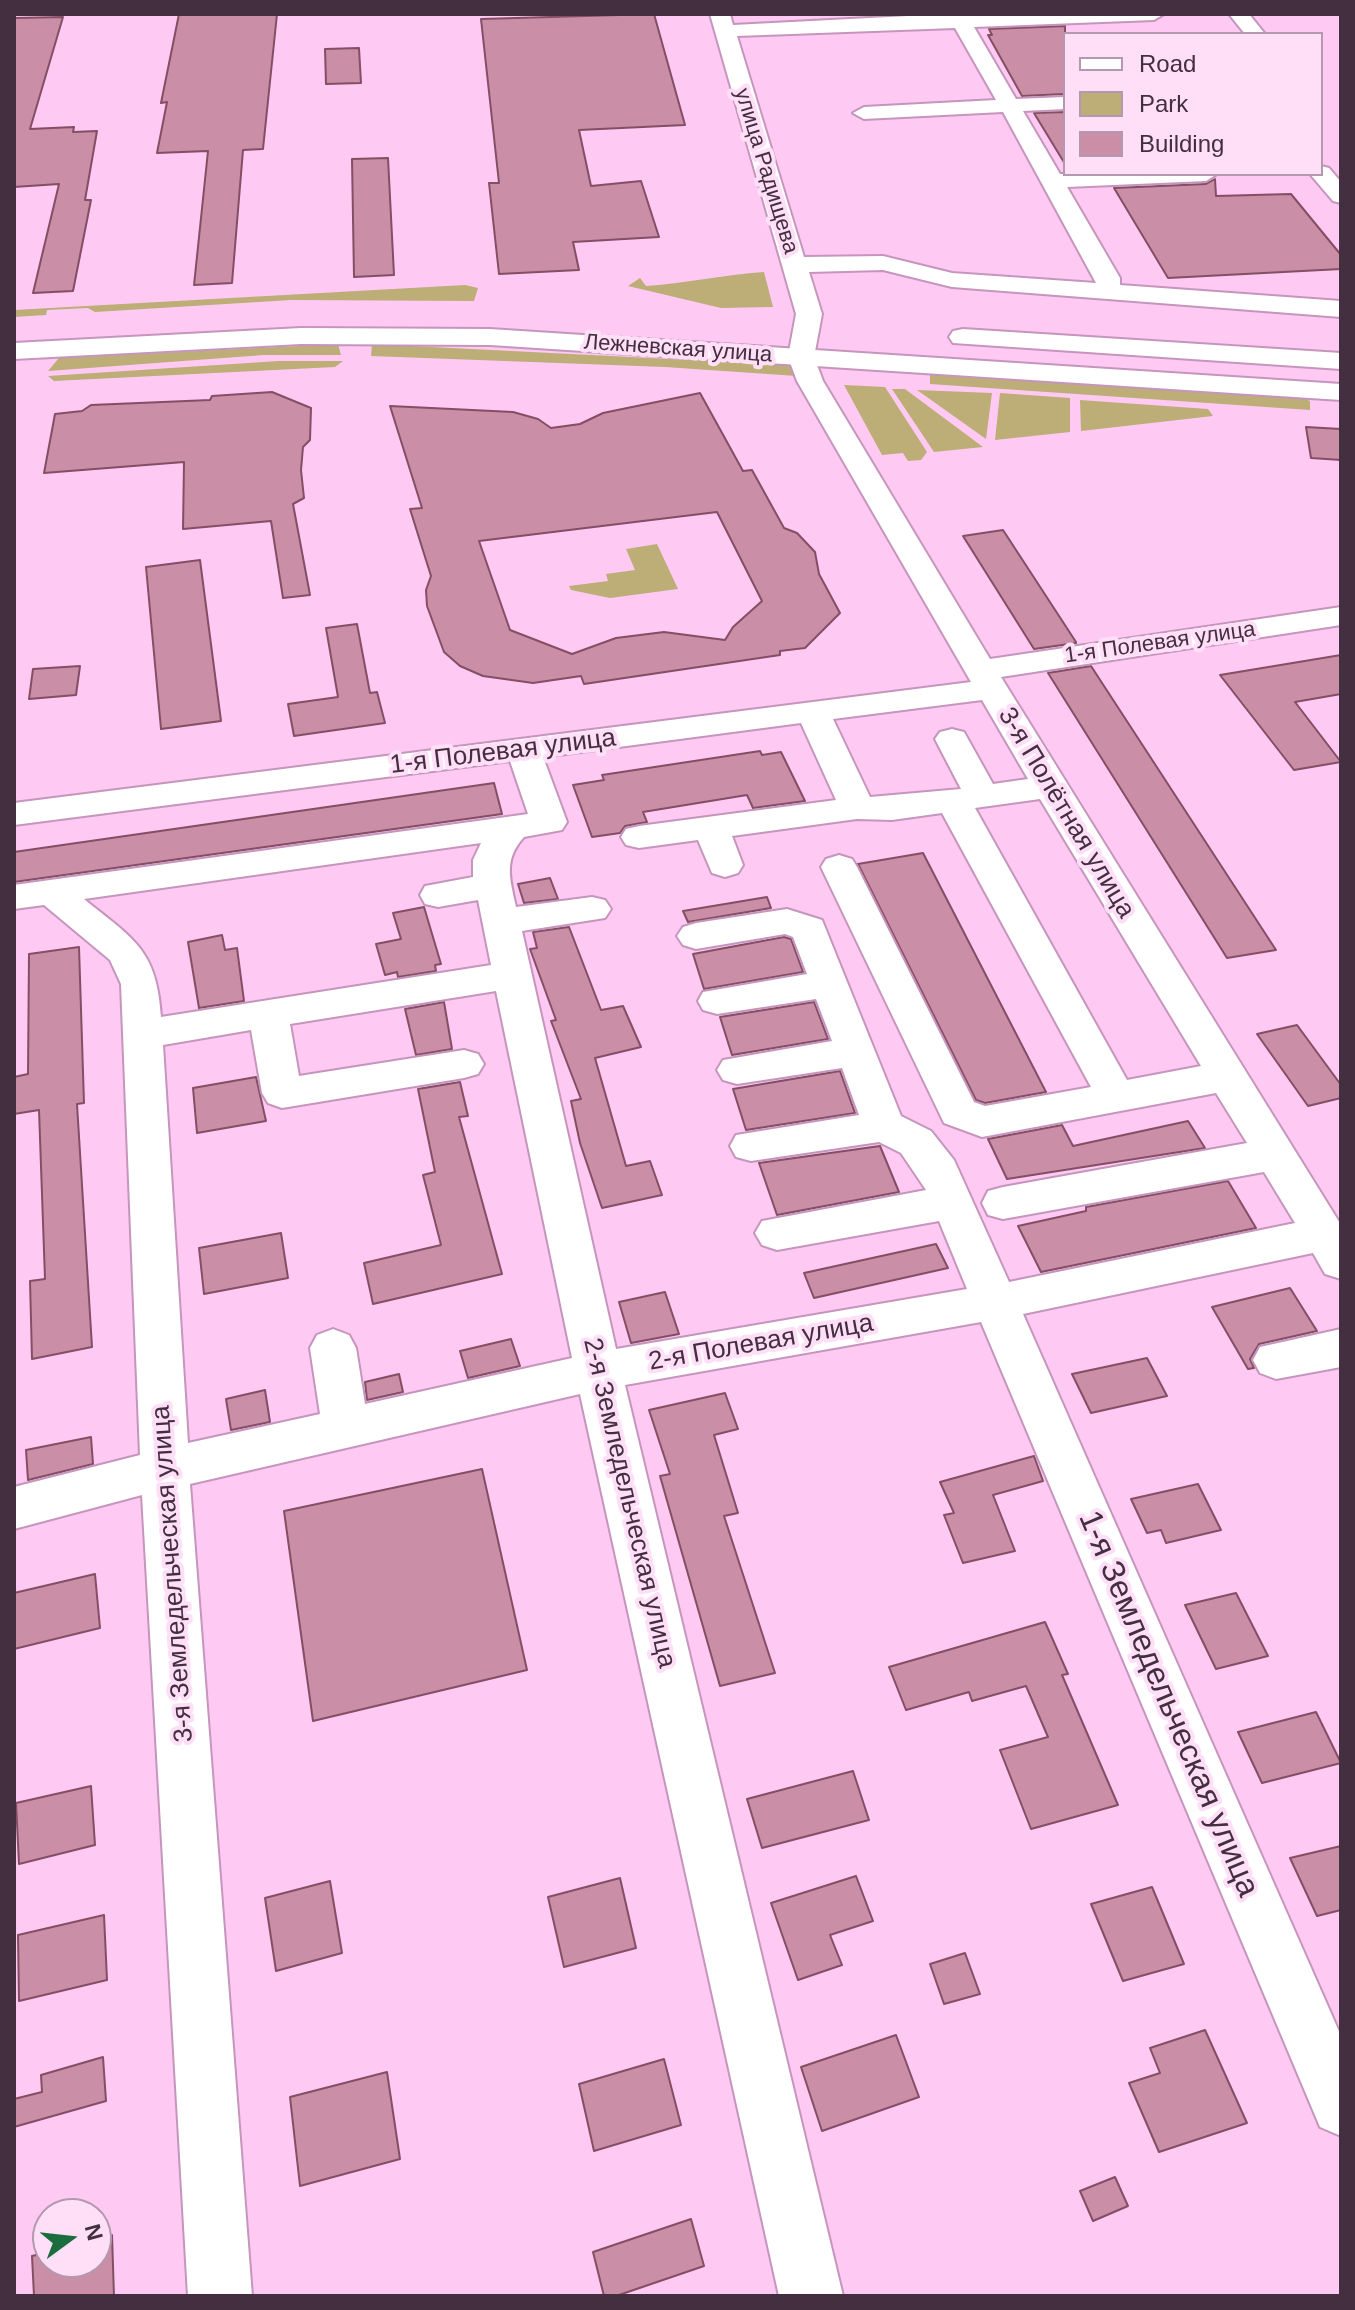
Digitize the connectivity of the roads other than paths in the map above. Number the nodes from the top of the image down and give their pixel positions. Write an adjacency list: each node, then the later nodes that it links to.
1 (1154, 14): 3 (street)
2 (1239, 14): 8 (street)
3 (1118, 15): 7 (street)
4 (960, 18): 5 (street); 7 (street); 10 (street)
5 (853, 20): 6 (street)
6 (722, 22): 16 (street, улица Радищева)
7 (1086, 26)
8 (1253, 32)
9 (1063, 103): 10 (street)
10 (1008, 105): 11 (street); 14 (street)
11 (864, 113)
12 (1323, 175): 15 (street)
13 (1162, 176): 14 (street)
14 (1051, 181): 17 (street)
15 (1341, 196)
16 (794, 265): 17 (street); 20 (street, улица Радищева)
17 (1108, 290): 18 (street)
18 (1341, 309)
19 (775, 325): 20 (highway, Лежневская улица)
20 (807, 327): 21 (highway, Лежневская улица); 24 (street, улица Радищева)
21 (837, 329)
22 (929, 334): 25 (highway)
23 (14, 351): 24 (highway, Лежневская улица)
24 (801, 357): 26 (highway, Лежневская улица); 28 (street, 3-я Полётная улица)
25 (1341, 361)
26 (1341, 392)
27 (1341, 616): 28 (street, 1-я Полевая улица)
28 (986, 680): 29 (street, 1-я Полевая улица); 32 (street, 3-я Полётная улица)
29 (813, 712): 31 (street, 1-я Полевая улица); 34 (street)
30 (952, 739): 33 (street)
31 (523, 749): 35 (street, 1-я Полевая улица); 37 (street)
32 (1050, 787): 33 (street); 55 (street, 3-я Полётная улица)
33 (968, 799): 34 (street); 56 (street)
34 (857, 808): 36 (street)
35 (14, 814)
36 (711, 827): 38 (street); 39 (street)
37 (512, 828): 41 (street, 2-я Земледельческая улица); 42 (street)
38 (639, 837)
39 (725, 865)
40 (839, 867): 56 (street)
41 (493, 886): 43 (street); 45 (street, 2-я Земледельческая улица)
42 (32, 894): 51 (street, 3-я Земледельческая улица)
43 (438, 895)
44 (592, 909): 45 (street)
45 (501, 922): 47 (street, 2-я Земледельческая улица)
46 (696, 936): 48 (street)
47 (513, 975): 50 (street); 68 (street, 2-я Земледельческая улица)
48 (830, 984): 49 (street); 52 (street)
49 (717, 1001)
50 (268, 1014): 51 (street); 53 (street)
51 (143, 1034): 70 (street, 3-я Земледельческая улица)
52 (856, 1052): 54 (street); 57 (street)
53 (464, 1064)
54 (737, 1070)
55 (1227, 1076): 56 (street); 59 (street, 3-я Полётная улица)
56 (1116, 1096)
57 (884, 1126): 58 (street); 60 (street, 1-я Земледельческая улица)
58 (751, 1146)
59 (1275, 1154): 61 (street); 63 (street, 3-я Полётная улица)
60 (953, 1202): 62 (street); 64 (street, 1-я Земледельческая улица)
61 (1003, 1203)
62 (777, 1233)
63 (1332, 1248): 64 (street, 2-я Полевая улица)
64 (996, 1302): 68 (street, 2-я Полевая улица); 72 (street, 1-я Земледельческая улица)
65 (333, 1348): 69 (street)
66 (1341, 1348): 67 (street)
67 (1276, 1360)
68 (598, 1371): 69 (street, 2-я Полевая улица); 74 (street, 2-я Земледельческая улица)
69 (346, 1429): 70 (street, 2-я Полевая улица)
70 (165, 1469): 71 (street, 2-я Полевая улица); 73 (street, 3-я Земледельческая улица)
71 (14, 1508)
72 (1341, 2106)
73 (220, 2296)
74 (811, 2296)

